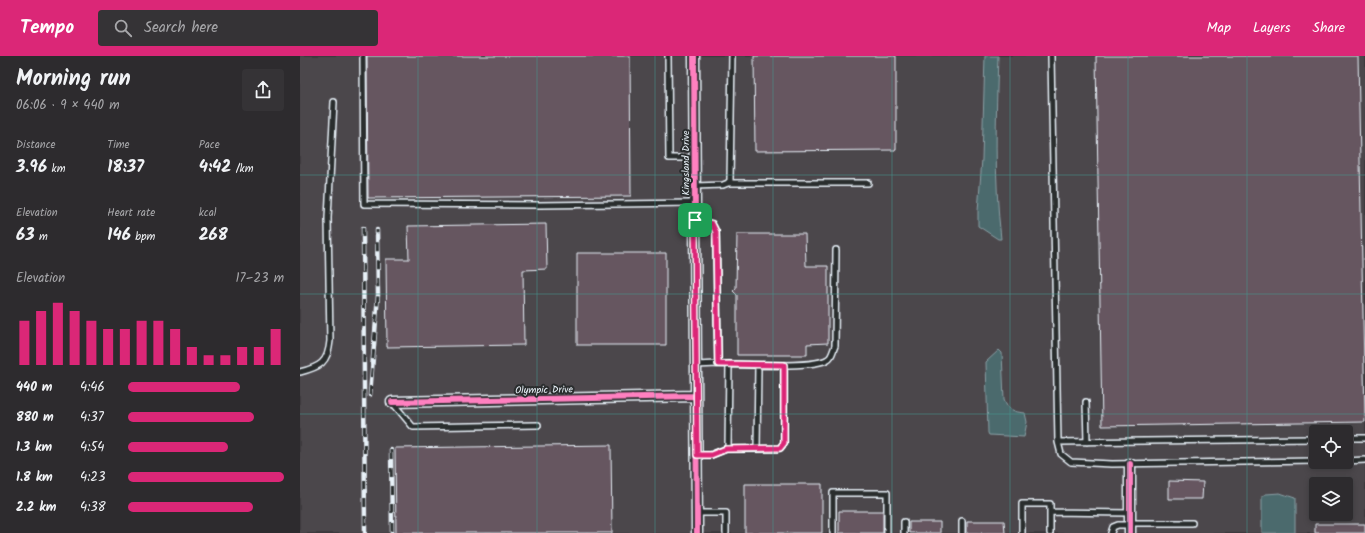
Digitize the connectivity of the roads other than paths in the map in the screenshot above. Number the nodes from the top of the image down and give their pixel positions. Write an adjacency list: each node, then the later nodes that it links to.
1 (363, 56): 11 (lane)
2 (668, 56): 7 (lane)
3 (694, 56): 7 (street, Kingsland Drive)
4 (732, 56): 8 (lane)
5 (1051, 56): 27 (lane)
6 (334, 102): 19 (lane)
7 (695, 158): 10 (street, Kingsland Drive)
8 (728, 183): 9 (lane); 10 (lane)
9 (868, 184)
10 (695, 186): 11 (street, Kingsland Drive)
11 (695, 203): 12 (street, Kingsland Drive)
12 (695, 220): 14 (lane); 16 (street, Kingsland Drive)
13 (836, 250): 18 (lane)
14 (718, 364): 15 (lane); 16 (lane)
15 (729, 364): 17 (lane); 29 (lane)
16 (696, 365): 20 (street, Kingsland Drive)
17 (758, 365): 18 (lane); 30 (lane)
18 (784, 365): 30 (lane)
19 (300, 372)
20 (696, 396): 21 (street, Olympic Drive); 31 (street, Kingsland Drive)
21 (392, 402): 23 (lane)
22 (1086, 402): 28 (lane)
23 (538, 425)
24 (1353, 438): 25 (lane)
25 (1365, 438)
26 (1309, 439): 28 (lane)
27 (1058, 442): 28 (lane); 35 (lane)
28 (1087, 442)
29 (728, 449): 30 (lane); 31 (lane)
30 (757, 449)
31 (697, 455): 37 (street, Kingsland Drive)
32 (1365, 460): 34 (lane)
33 (1309, 461): 35 (lane)
34 (1353, 461)
35 (1130, 464): 40 (street)
36 (1050, 512): 40 (lane); 48 (lane); 49 (lane)
37 (697, 513): 42 (street, Kingsland Drive); 43 (lane)
38 (962, 521): 47 (lane)
39 (904, 522): 46 (lane)
40 (1130, 523): 41 (lane); 50 (lane)
41 (1192, 523)
42 (697, 533)
43 (726, 533)
44 (833, 533): 45 (lane)
45 (887, 533)
46 (904, 533)
47 (962, 533)
48 (1022, 533)
49 (1050, 533)
50 (1112, 533)

